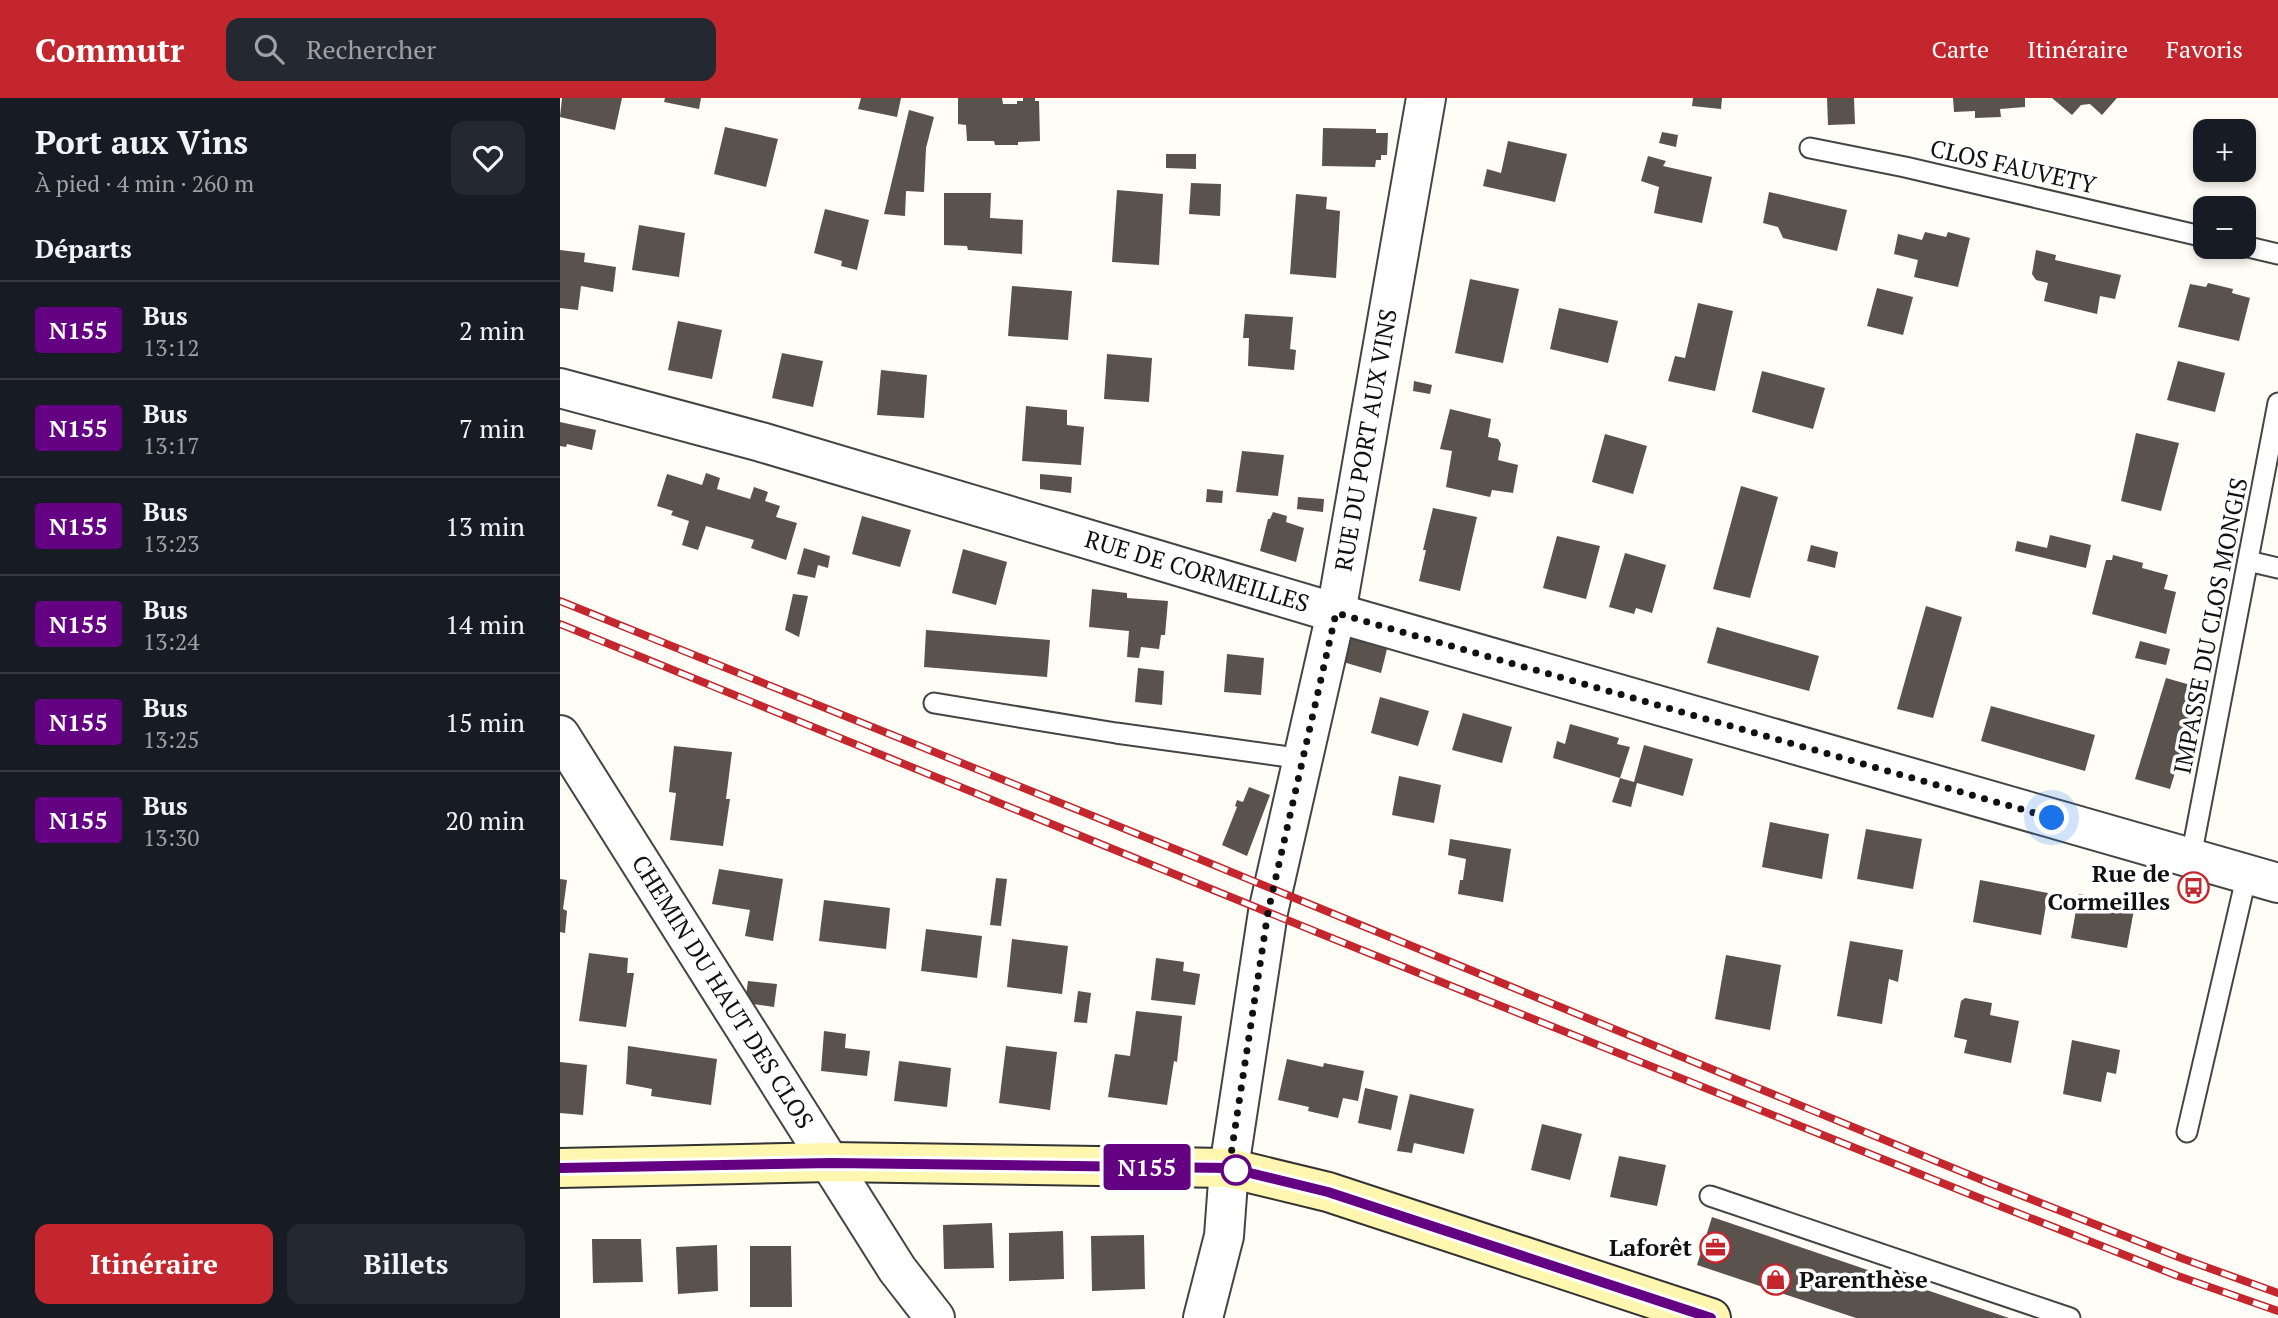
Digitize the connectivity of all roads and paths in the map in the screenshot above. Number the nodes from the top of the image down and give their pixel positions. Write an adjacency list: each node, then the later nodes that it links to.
1 (1426, 98): 10 (street, RUE DU PORT AUX VINS)
2 (1810, 148): 3 (lane, CLOS FAUVETY)
3 (2193, 234)
4 (2256, 249): 5 (lane)
5 (2278, 254)
6 (560, 388): 10 (street, RUE DE CORMEILLES)
7 (2278, 404): 8 (lane, IMPASSE DU CLOS MONGIS)
8 (2248, 561): 9 (lane); 14 (lane, IMPASSE DU CLOS MONGIS)
9 (2278, 568)
10 (1336, 613): 13 (street, RUE DU PORT AUX VINS); 14 (street, RUE DE CORMEILLES)
11 (934, 703): 13 (lane)
12 (560, 735): 17 (street, CHEMIN DU HAUT DES CLOS)
13 (1304, 759): 19 (street, RUE DU PORT AUX VINS)
14 (2191, 857): 15 (street, RUE DE CORMEILLES)
15 (2262, 878): 16 (lane)
16 (2187, 1132)
17 (831, 1163): 18 (street); 19 (street); 21 (street, CHEMIN DU HAUT DES CLOS)
18 (560, 1168)
19 (1229, 1168): 22 (street, RUE DU PORT AUX VINS); 23 (street)
20 (1710, 1196): 24 (lane)
21 (935, 1318)
22 (1203, 1318)
23 (1711, 1318)
24 (2070, 1318)

